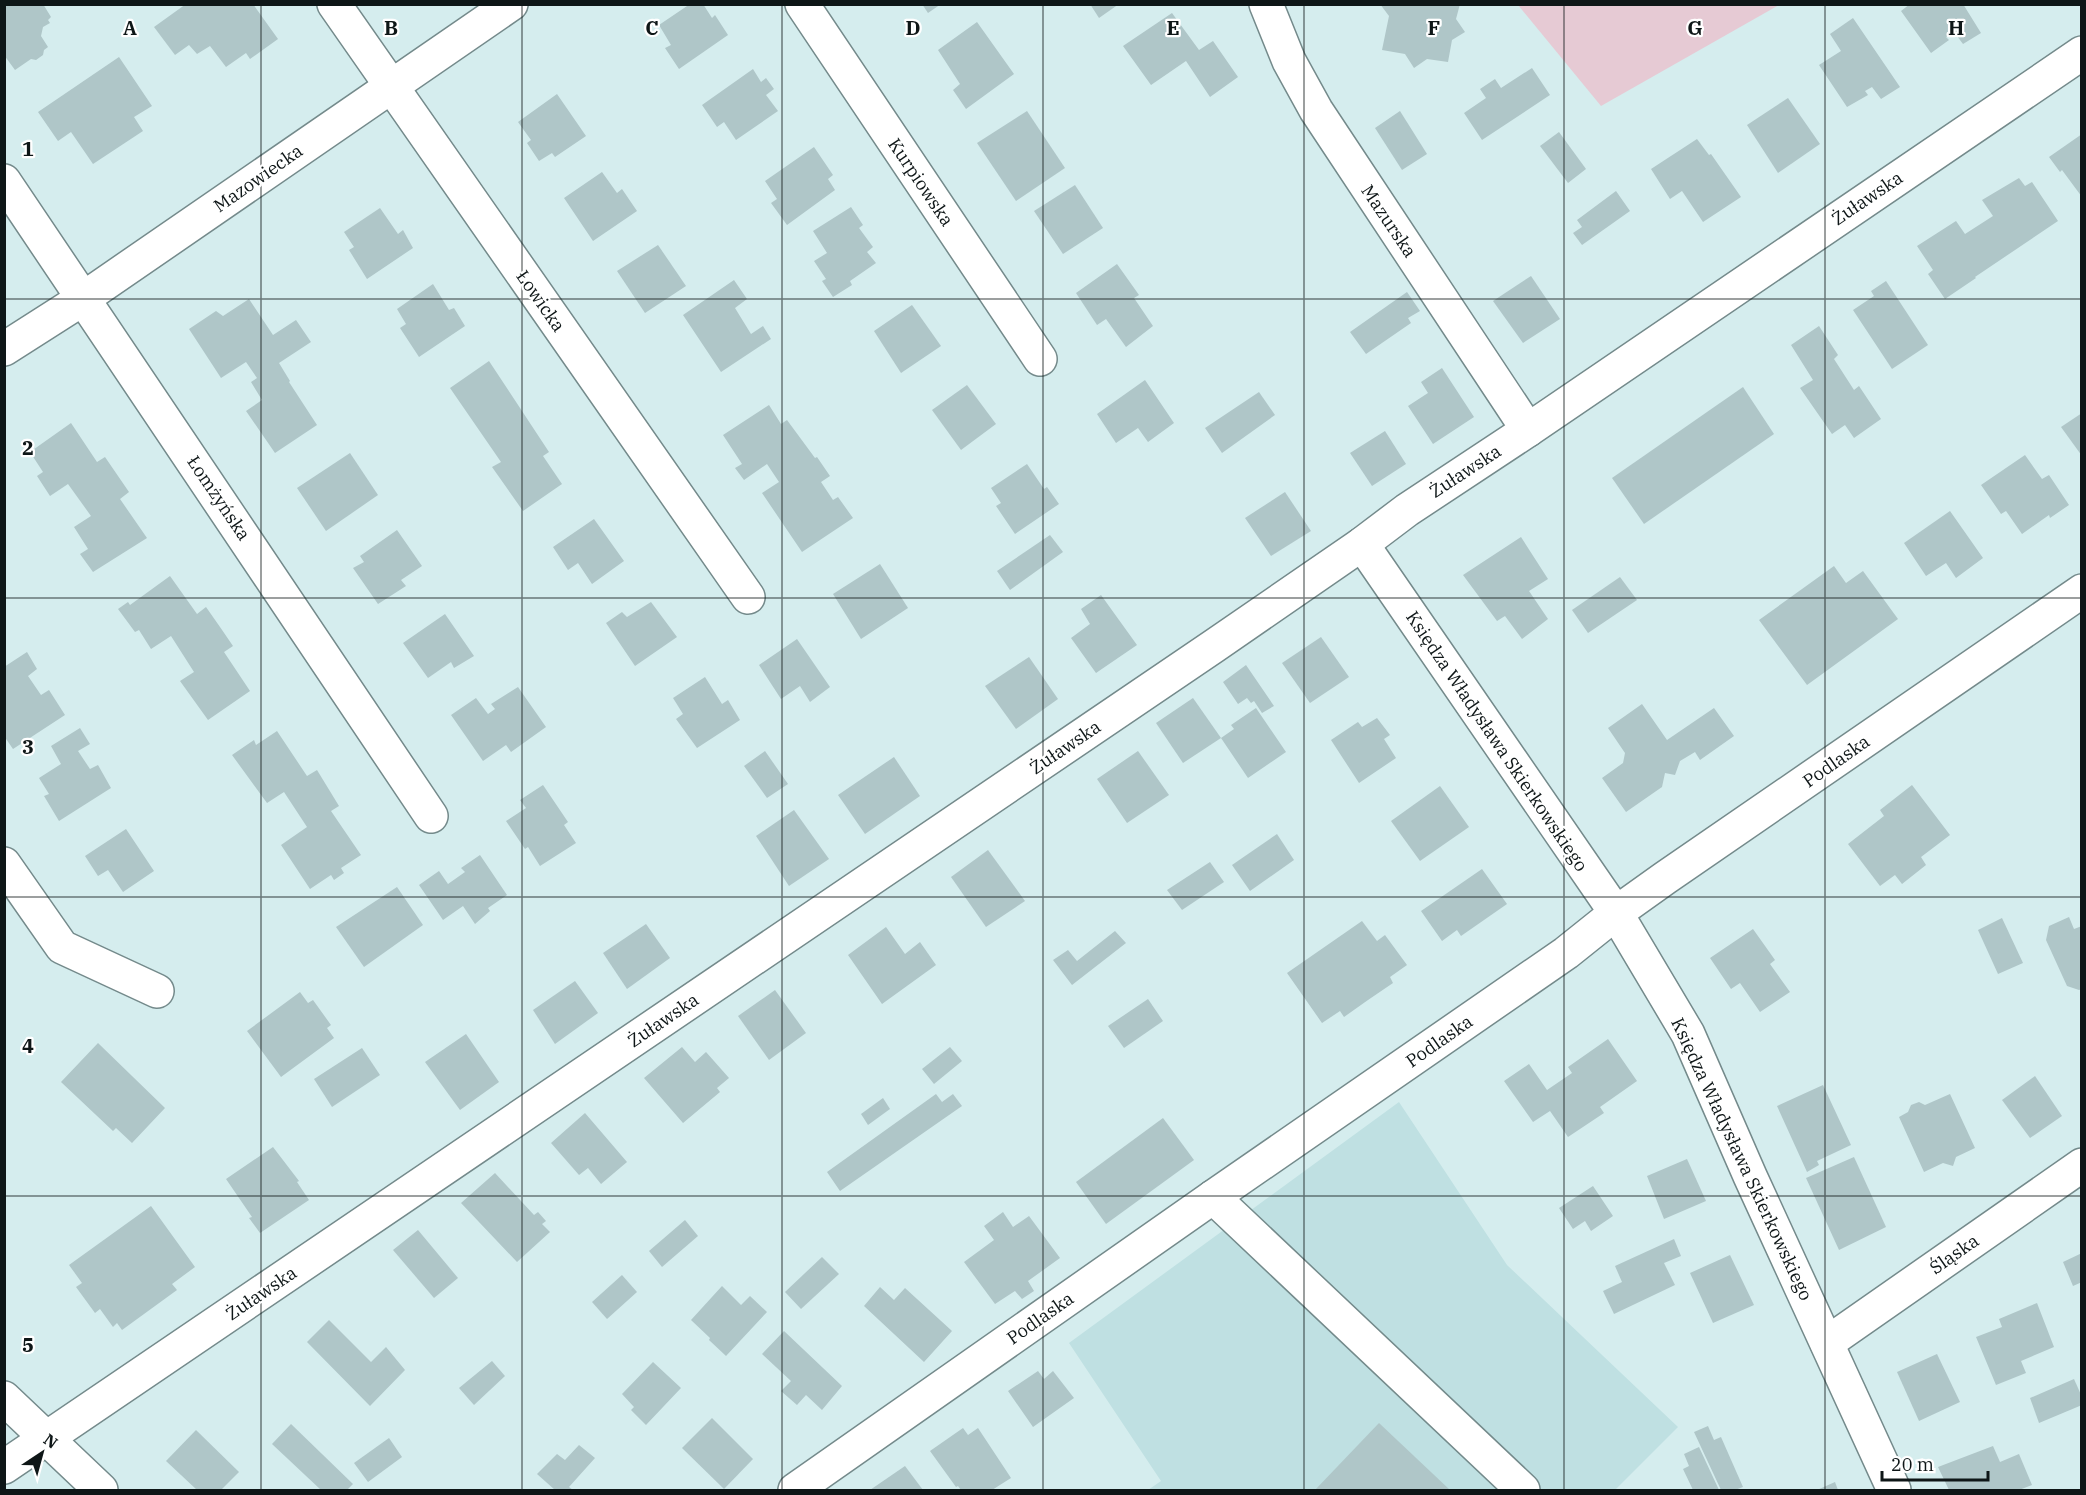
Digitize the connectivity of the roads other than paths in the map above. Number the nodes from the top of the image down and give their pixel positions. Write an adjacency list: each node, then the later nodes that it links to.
1 (334, 4): 6 (street, Łowicka)
2 (511, 4): 6 (street, Mazowiecka)
3 (802, 4): 10 (street, Kurpiowska)
4 (1266, 4): 11 (street, Mazurska)
5 (2082, 53): 11 (street, Żuławska)
6 (392, 86): 8 (street, Mazowiecka); 14 (street, Łowicka)
7 (4, 181): 8 (street, Łomżyńska)
8 (84, 298): 9 (street, Mazowiecka); 15 (street, Łomżyńska)
9 (4, 349)
10 (1040, 358)
11 (1528, 429): 12 (street, Żuławska)
12 (1362, 544): 17 (street, Księdza Władysława Skierkowskiego); 23 (street, Żuławska)
13 (2082, 591): 17 (street, Podlaska)
14 (748, 597)
15 (431, 816)
16 (4, 864): 18 (street)
17 (1616, 913): 20 (street, Podlaska); 21 (street, Księdza Władysława Skierkowskiego)
18 (158, 991)
19 (2082, 1165): 21 (street, Śląska)
20 (1213, 1197): 26 (street, Podlaska); 27 (street)
21 (1827, 1343): 28 (street, Księdza Władysława Skierkowskiego)
22 (4, 1398): 23 (street)
23 (46, 1438): 24 (street, Żuławska); 25 (street)
24 (4, 1467)
25 (101, 1491)
26 (795, 1491)
27 (1523, 1491)
28 (1894, 1491)

